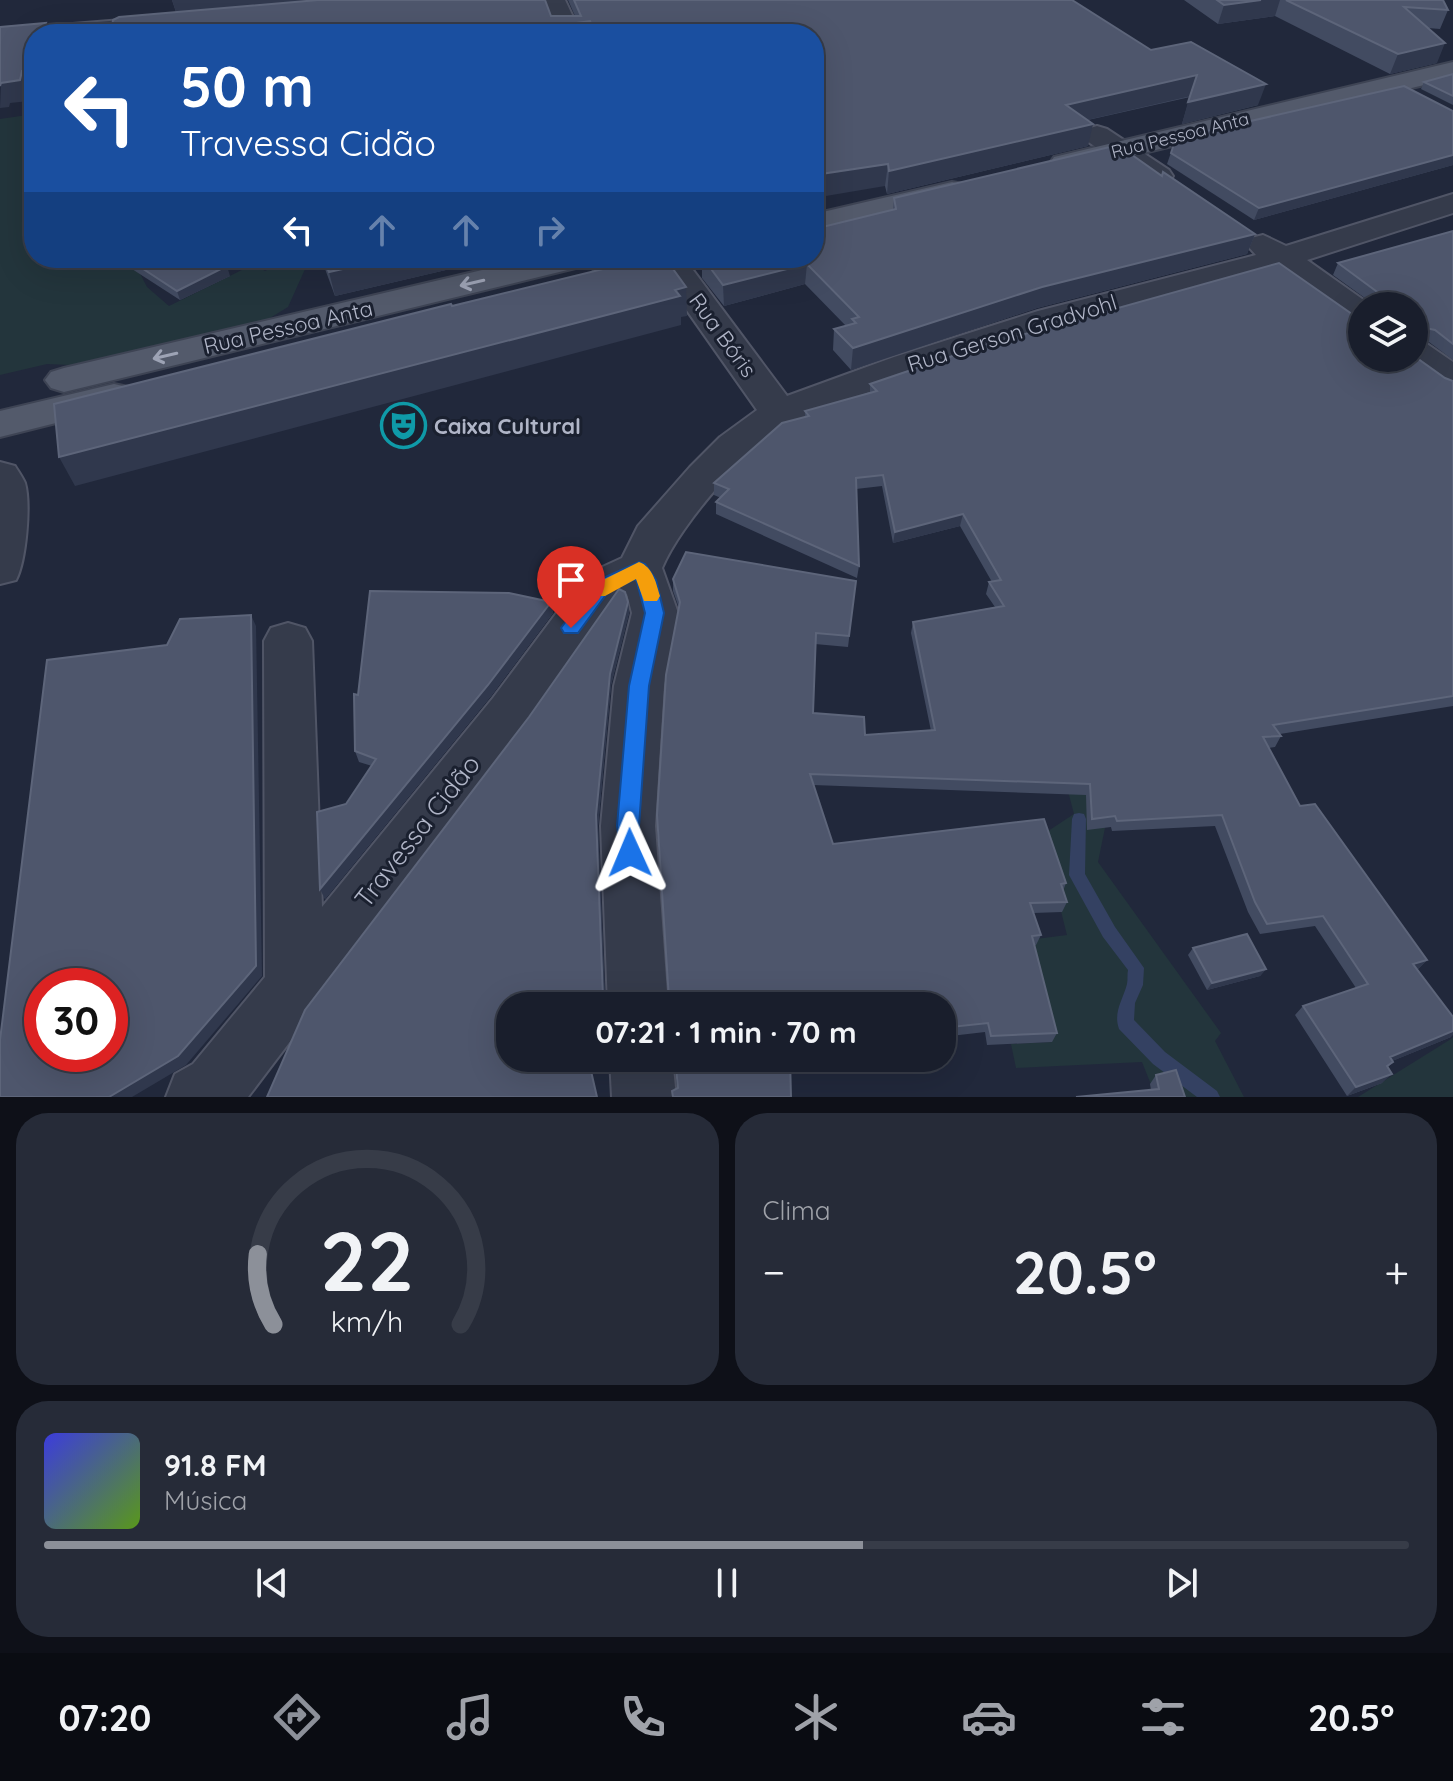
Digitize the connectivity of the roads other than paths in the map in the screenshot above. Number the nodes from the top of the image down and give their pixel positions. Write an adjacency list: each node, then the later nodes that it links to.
1 (553, 0): 4 (street)
2 (188, 22): 3 (street)
3 (165, 24)
4 (564, 24)
5 (1453, 51): 7 (main road, Rua Pessoa Anta)
6 (1453, 70): 7 (main road, Rua Pessoa Anta)
7 (1108, 142): 8 (main road, Rua Pessoa Anta); 9 (street)
8 (1045, 157)
9 (1180, 190)
10 (824, 199): 12 (main road)
11 (1453, 203): 14 (street, Rua Gerson Gradvohl)
12 (824, 221)
13 (1244, 232): 14 (street)
14 (1282, 257): 18 (street); 22 (street, Rua Gerson Gradvohl)
15 (534, 268): 21 (main road, Rua Pessoa Anta, one-way to 21)
16 (634, 268): 23 (main road, Rua Pessoa Anta)
17 (677, 268): 22 (street, Rua Bóris)
18 (1348, 305)
19 (1428, 362): 20 (street)
20 (1453, 379)
21 (0, 396)
22 (779, 413): 26 (street, Rua Gerson Gradvohl)
23 (0, 424)
24 (0, 476): 25 (street)
25 (0, 568)
26 (639, 569): 28 (street, Travessa Cidão); 29 (street)
27 (288, 641): 28 (street)
28 (295, 986): 31 (street, Travessa Cidão)
29 (637, 992)
30 (642, 1072): 32 (street)
31 (198, 1097)
32 (644, 1097)

